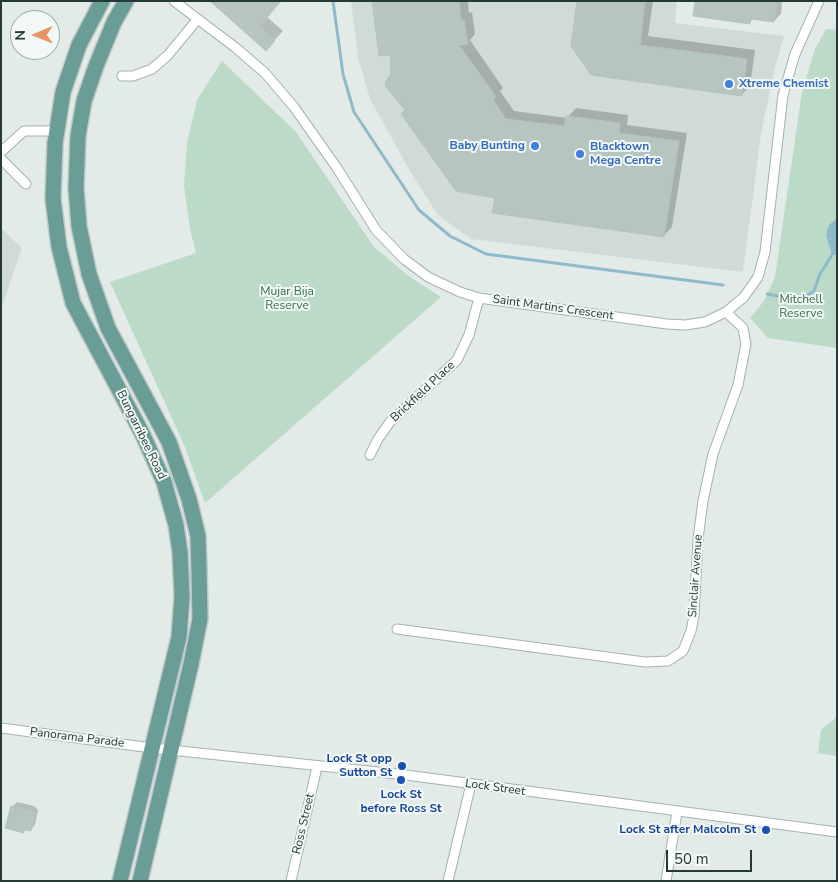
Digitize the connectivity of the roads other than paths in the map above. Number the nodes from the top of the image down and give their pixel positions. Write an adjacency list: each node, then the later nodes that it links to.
1 (102, 1): 7 (main road, Bungarribee Road)
2 (126, 1): 17 (main road, Bungarribee Road)
3 (174, 1): 5 (street, Saint Martins Crescent)
4 (819, 1): 12 (street, Saint Martins Crescent)
5 (197, 20): 6 (street); 11 (street, Saint Martins Crescent)
6 (122, 76)
7 (57, 131): 8 (street); 16 (main road, Bungarribee Road)
8 (1, 152)
9 (1, 160): 10 (street)
10 (26, 184)
11 (479, 298): 12 (street, Saint Martins Crescent); 13 (street, Brickfield Place)
12 (726, 312): 14 (street, Sinclair Avenue)
13 (370, 455)
14 (397, 629)
15 (1, 728): 16 (street, Panorama Parade)
16 (152, 748): 17 (street, Lock Street); 22 (main road, Bungarribee Road)
17 (171, 749): 18 (street, Lock Street); 23 (main road, Bungarribee Road)
18 (317, 767): 19 (street, Lock Street); 24 (street, Ross Street)
19 (471, 784): 20 (street, Lock Street); 25 (street)
20 (677, 812): 21 (street, Lock Street); 26 (street)
21 (837, 832)
22 (120, 881)
23 (140, 881)
24 (291, 881)
25 (448, 881)
26 (666, 881)

